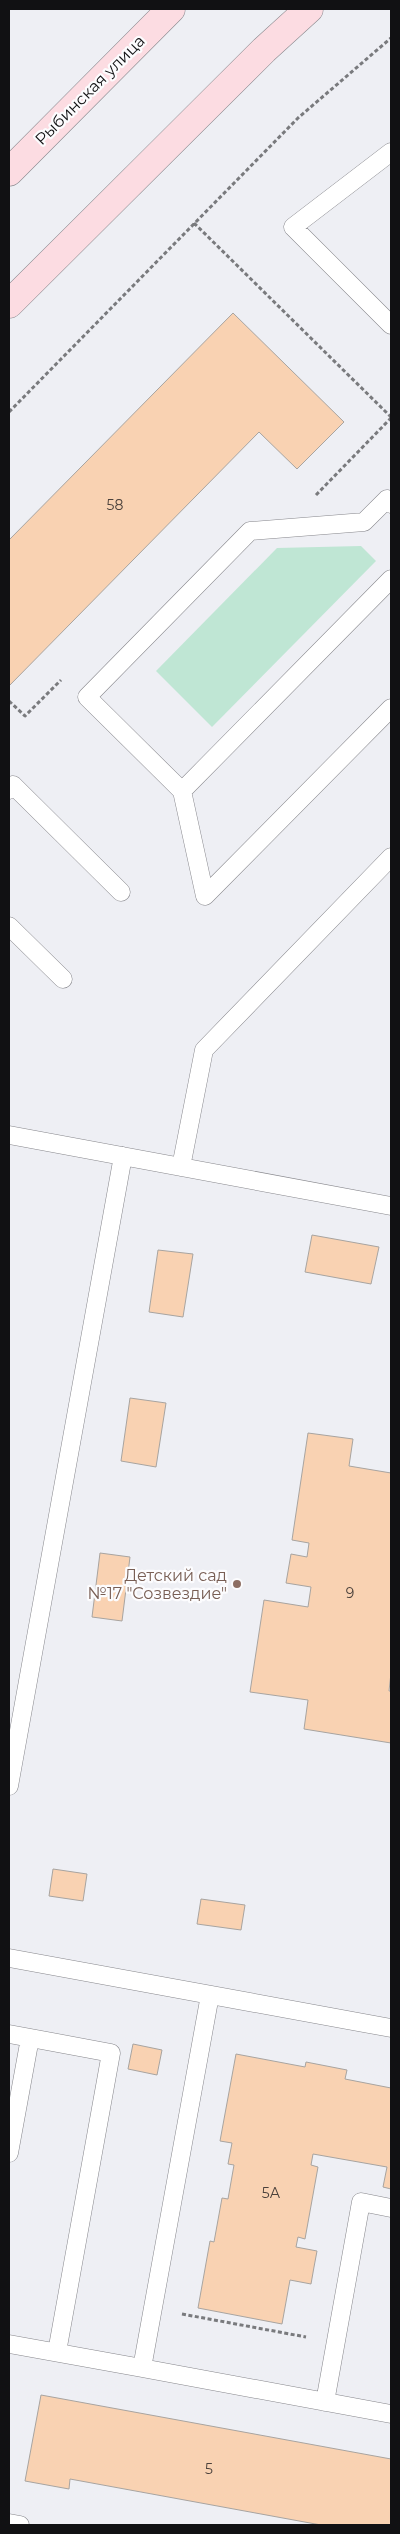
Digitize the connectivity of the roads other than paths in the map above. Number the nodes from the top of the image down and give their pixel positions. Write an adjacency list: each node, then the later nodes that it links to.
1 (171, 9): 4 (main road, Рыбинская улица)
2 (308, 9): 5 (main road)
3 (391, 152): 6 (lane)
4 (9, 172)
5 (9, 304)
6 (391, 325)
7 (391, 504): 11 (lane)
8 (391, 579): 11 (lane)
9 (391, 708): 11 (lane)
10 (9, 790): 13 (lane)
11 (182, 791)
12 (391, 857): 18 (lane)
13 (122, 892)
14 (9, 926): 15 (lane)
15 (63, 979)
16 (9, 1135): 17 (lane)
17 (123, 1156): 18 (lane); 20 (lane)
18 (181, 1167): 19 (lane)
19 (391, 1206)
20 (9, 1786)
21 (9, 1958): 22 (lane)
22 (210, 1995): 23 (lane); 30 (lane)
23 (391, 2028)
24 (9, 2034): 25 (lane)
25 (30, 2038): 26 (lane); 29 (lane)
26 (9, 2153)
27 (391, 2208): 31 (lane)
28 (9, 2344): 29 (lane)
29 (57, 2352): 30 (lane)
30 (142, 2368): 31 (lane)
31 (325, 2402): 32 (lane)
32 (391, 2414)
33 (9, 2523): 34 (lane)
34 (20, 2525)

